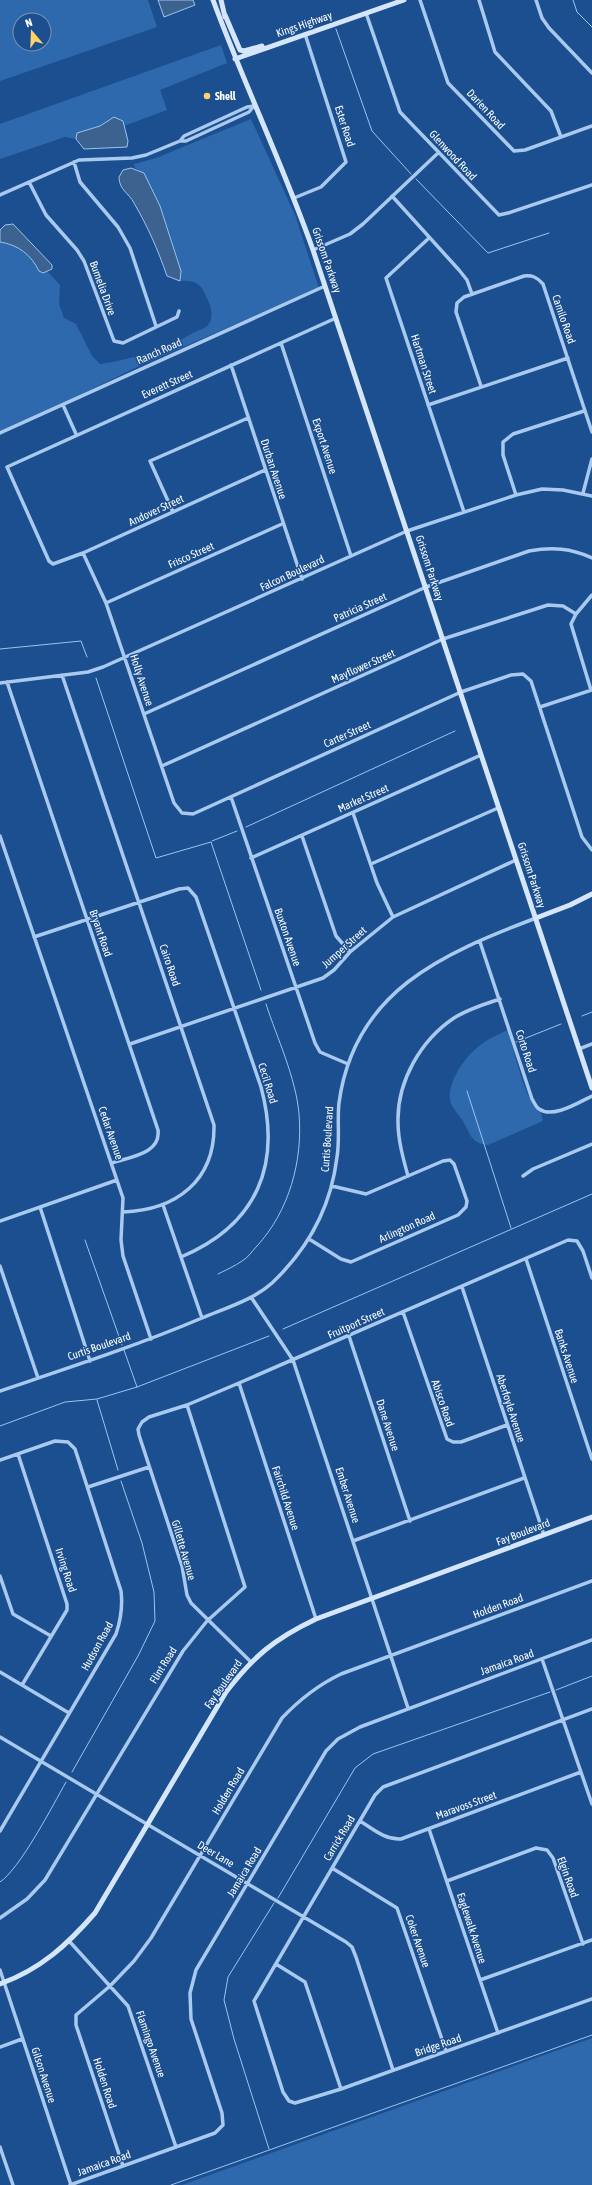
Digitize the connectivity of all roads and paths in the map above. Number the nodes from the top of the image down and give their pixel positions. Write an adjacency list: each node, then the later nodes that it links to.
1 (213, 0): 11 (main road, Grissom Parkway)
2 (221, 0): 8 (main road, Grissom Parkway)
3 (404, 0): 7 (main road, Kings Highway)
4 (420, 0): 15 (street, Darien Road)
5 (479, 0): 15 (street)
6 (536, 0): 12 (street)
7 (366, 13): 9 (main road, Kings Highway); 16 (street, Glenwood Road)
8 (225, 15): 10 (main road); 11 (main road, Grissom Parkway)
9 (305, 34): 10 (main road, Kings Highway); 22 (street, Ester Road)
10 (276, 44): 11 (main road, Kings Highway)
11 (235, 59): 13 (main road, Grissom Parkway)
12 (592, 73)
13 (254, 106): 17 (street); 22 (main road, Grissom Parkway)
14 (592, 126): 15 (street, Darien Road)
15 (561, 137)
16 (438, 153): 19 (street, Glenwood Road); 21 (street)
17 (74, 162): 18 (street); 29 (street)
18 (29, 182): 20 (street); 29 (street, Bumelia Drive)
19 (592, 185)
20 (0, 195)
21 (392, 196): 23 (street); 24 (street)
22 (294, 198): 24 (main road, Grissom Parkway)
23 (429, 238): 26 (street); 35 (street, Hartman Street)
24 (313, 250): 25 (main road, Grissom Parkway)
25 (326, 286): 28 (main road, Grissom Parkway); 34 (street, Ranch Road)
26 (472, 294): 31 (street, Camilo Road); 33 (street)
27 (179, 311): 29 (street, Bumelia Drive)
28 (336, 318): 30 (street, Everett Street); 49 (main road, Grissom Parkway)
29 (156, 326)
30 (281, 343): 32 (street, Everett Street); 51 (street, Export Avenue)
31 (568, 358): 33 (street); 36 (street, Camilo Road)
32 (231, 365): 37 (street, Durban Avenue); 40 (street, Everett Street)
33 (481, 386): 35 (street)
34 (63, 405): 39 (street, Ranch Road); 40 (street)
35 (428, 405): 47 (street, Hartman Street)
36 (584, 411): 38 (street, Camilo Road); 44 (street)
37 (248, 418): 42 (street, Durban Avenue); 46 (street)
38 (592, 432)
39 (0, 433)
40 (76, 434): 53 (street, Everett Street)
41 (592, 459): 43 (street)
42 (265, 470): 46 (street, Andover Street); 48 (street, Durban Avenue)
43 (583, 493): 44 (street, Falcon Boulevard); 45 (street, Falcon Boulevard)
44 (516, 495): 47 (street, Falcon Boulevard)
45 (592, 496)
46 (173, 512): 50 (street, Andover Street)
47 (464, 512): 49 (street, Falcon Boulevard)
48 (282, 524): 54 (street, Durban Avenue); 57 (street, Frisco Street)
49 (407, 531): 51 (street, Falcon Boulevard); 55 (main road, Grissom Parkway)
50 (83, 553): 53 (street, Andover Street); 57 (street, Holly Avenue)
51 (352, 556): 54 (street, Falcon Boulevard)
52 (592, 558): 55 (street, Patricia Street)
53 (54, 564)
54 (302, 579): 60 (street, Falcon Boulevard)
55 (426, 587): 59 (main road, Grissom Parkway); 67 (street, Patricia Street)
56 (592, 594): 58 (street)
57 (106, 603): 60 (street, Holly Avenue)
58 (576, 614): 59 (street, Mayflower Street); 64 (street)
59 (443, 639): 65 (main road, Grissom Parkway); 69 (street, Mayflower Street)
60 (125, 658): 61 (street, Falcon Boulevard); 67 (street, Holly Avenue)
61 (62, 675): 62 (street, Falcon Boulevard); 81 (street, Cairo Road)
62 (7, 682): 63 (street, Falcon Boulevard); 84 (street, Bryant Road)
63 (0, 683)
64 (592, 690): 66 (street)
65 (461, 692): 66 (street, Carter Street); 68 (main road, Grissom Parkway); 70 (street, Carter Street)
66 (540, 707): 76 (street)
67 (144, 714): 69 (street, Holly Avenue)
68 (481, 755): 71 (main road, Grissom Parkway); 73 (street, Market Street)
69 (162, 766): 72 (street, Holly Avenue)
70 (231, 797): 72 (street, Carter Street); 77 (street, Buxton Avenue)
71 (498, 808): 78 (main road, Grissom Parkway); 79 (street)
72 (182, 813)
73 (353, 813): 75 (street, Market Street); 79 (street)
74 (0, 836): 85 (street, Cedar Avenue)
75 (302, 836): 77 (street, Market Street); 87 (street)
76 (592, 850)
77 (252, 858): 88 (street, Buxton Avenue)
78 (516, 860): 82 (street, Jumper Street); 83 (main road, Grissom Parkway)
79 (371, 864): 82 (street)
80 (592, 894): 83 (main road, Curtis Boulevard)
81 (140, 902): 84 (street); 90 (street, Cecil Road); 91 (street, Cairo Road)
82 (393, 917): 87 (street, Jumper Street)
83 (536, 918): 86 (street, Curtis Boulevard); 94 (main road, Grissom Parkway)
84 (87, 919): 85 (street); 92 (street, Bryant Road)
85 (34, 937): 99 (street, Cedar Avenue)
86 (480, 942): 89 (street, Corto Road); 95 (street, Curtis Boulevard)
87 (350, 952): 88 (street, Jumper Street)
88 (296, 987): 90 (street, Jumper Street); 95 (street, Buxton Avenue)
89 (500, 999): 97 (street, Corto Road); 100 (street)
90 (234, 1008): 91 (street, Jumper Street); 109 (street, Cecil Road)
91 (182, 1026): 92 (street, Jumper Street); 104 (street, Cairo Road)
92 (130, 1044): 99 (street, Bryant Road)
93 (592, 1044): 94 (street)
94 (579, 1049): 96 (main road, Grissom Parkway)
95 (348, 1064): 103 (street, Curtis Boulevard)
96 (592, 1088)
97 (592, 1096)
98 (592, 1144): 101 (street)
99 (112, 1163): 102 (street, Cedar Avenue)
100 (408, 1176): 103 (street); 108 (street, Arlington Road)
101 (523, 1176)
102 (117, 1180): 105 (street); 106 (street, Cedar Avenue)
103 (332, 1186): 108 (street, Curtis Boulevard)
104 (162, 1205): 106 (street, Cairo Road); 109 (street)
105 (40, 1208): 107 (street); 119 (street)
106 (123, 1212): 118 (street, Cedar Avenue)
107 (0, 1221)
108 (309, 1239): 114 (street, Curtis Boulevard)
109 (181, 1257): 116 (street)
110 (526, 1259): 112 (street, Fruitport Street); 113 (street, Fruitport Street); 128 (street, Banks Avenue)
111 (0, 1266): 121 (street)
112 (592, 1278)
113 (462, 1287): 115 (street, Fruitport Street); 126 (street, Aberfoyle Avenue)
114 (251, 1297): 116 (street, Curtis Boulevard); 120 (street, Ember Avenue)
115 (403, 1312): 117 (street, Fruitport Street); 126 (street, Abisco Road)
116 (202, 1318): 118 (street, Curtis Boulevard)
117 (349, 1336): 120 (street, Fruitport Street); 136 (street, Dane Avenue)
118 (151, 1339): 119 (street, Curtis Boulevard)
119 (90, 1360): 121 (street, Curtis Boulevard)
120 (293, 1360): 122 (street, Fruitport Street); 138 (street, Ember Avenue)
121 (38, 1378): 123 (street, Curtis Boulevard)
122 (238, 1383): 124 (street, Fruitport Street); 143 (street, Fairchild Avenue)
123 (0, 1391)
124 (187, 1405): 125 (street, Fruitport Street); 142 (street, Flint Road)
125 (142, 1422): 132 (street, Gillette Avenue)
126 (507, 1425): 133 (street, Aberfoyle Avenue)
127 (592, 1443): 128 (street)
128 (587, 1444): 130 (street, Banks Avenue)
129 (18, 1454): 131 (street); 134 (street, Hudson Road); 144 (street, Irving Road)
130 (592, 1459)
131 (0, 1460)
132 (149, 1467): 134 (street); 142 (street, Gillette Avenue)
133 (524, 1478): 136 (street); 137 (street, Aberfoyle Avenue)
134 (88, 1487): 153 (street, Hudson Road)
135 (592, 1517): 137 (main road, Fay Boulevard)
136 (410, 1521): 138 (street)
137 (544, 1535): 141 (main road, Fay Boulevard)
138 (353, 1541): 141 (street, Ember Avenue)
139 (0, 1577): 144 (street)
140 (592, 1581): 146 (street, Holden Road)
141 (372, 1599): 143 (main road, Fay Boulevard); 146 (street, Ember Avenue)
142 (208, 1620): 148 (street, Gillette Avenue); 158 (street, Flint Road)
143 (316, 1620): 148 (main road, Fay Boulevard)
144 (50, 1636): 150 (street, Irving Road)
145 (592, 1640): 147 (street, Jamaica Road)
146 (390, 1655): 151 (street, Ember Avenue); 164 (street, Holden Road)
147 (542, 1659): 151 (street, Jamaica Road); 154 (street)
148 (251, 1662): 161 (main road, Fay Boulevard)
149 (0, 1672): 150 (street)
150 (22, 1684): 153 (street)
151 (408, 1708): 167 (street, Jamaica Road)
152 (592, 1709): 154 (street, Carrick Road)
153 (69, 1713): 156 (street, Hudson Road)
154 (563, 1720): 157 (street); 160 (street, Carrick Road)
155 (0, 1737): 156 (street, Deer Lane)
156 (42, 1761): 158 (street, Deer Lane); 163 (street, Hudson Road)
157 (581, 1772): 159 (street); 162 (street, Maravoss Street)
158 (96, 1794): 161 (street, Deer Lane); 169 (street, Flint Road)
159 (592, 1804)
160 (360, 1821): 162 (street, Maravoss Street); 165 (street, Carrick Road)
161 (148, 1824): 164 (street, Deer Lane); 171 (main road, Fay Boulevard)
162 (429, 1829): 166 (street, Eaglewalk Avenue)
163 (0, 1831)
164 (200, 1855): 167 (street, Deer Lane); 177 (street, Holden Road)
165 (332, 1868): 168 (street, Carrick Road); 182 (street, Coker Avenue)
166 (447, 1881): 172 (street, Elgin Road); 175 (street, Eaglewalk Avenue)
167 (247, 1884): 168 (street, Deer Lane); 187 (street, Jamaica Road)
168 (303, 1917): 173 (street, Carrick Road); 183 (street, Deer Lane)
169 (0, 1918)
170 (592, 1940): 172 (street)
171 (70, 1942): 176 (main road, Fay Boulevard); 177 (street, Flamingo Avenue)
172 (583, 1944): 175 (street)
173 (276, 1964): 184 (street); 185 (street, Carrick Road)
174 (0, 1970): 176 (street, Gilson Avenue)
175 (480, 1980): 179 (street, Eaglewalk Avenue)
176 (2, 1983): 180 (street, Gilson Avenue)
177 (110, 1986): 187 (street, Flamingo Avenue); 188 (street, Holden Road)
178 (592, 1999): 179 (street, Bridge Road)
179 (498, 2033): 182 (street, Bridge Road)
180 (22, 2039): 181 (street); 190 (street, Gilson Avenue)
181 (0, 2047)
182 (446, 2051): 183 (street, Bridge Road)
183 (393, 2070): 184 (street, Bridge Road)
184 (341, 2089): 185 (street, Bridge Road)
185 (289, 2101)
186 (0, 2147): 189 (street)
187 (176, 2147): 188 (street, Jamaica Road)
188 (123, 2166): 190 (street, Jamaica Road)
189 (13, 2185)
190 (71, 2185)

